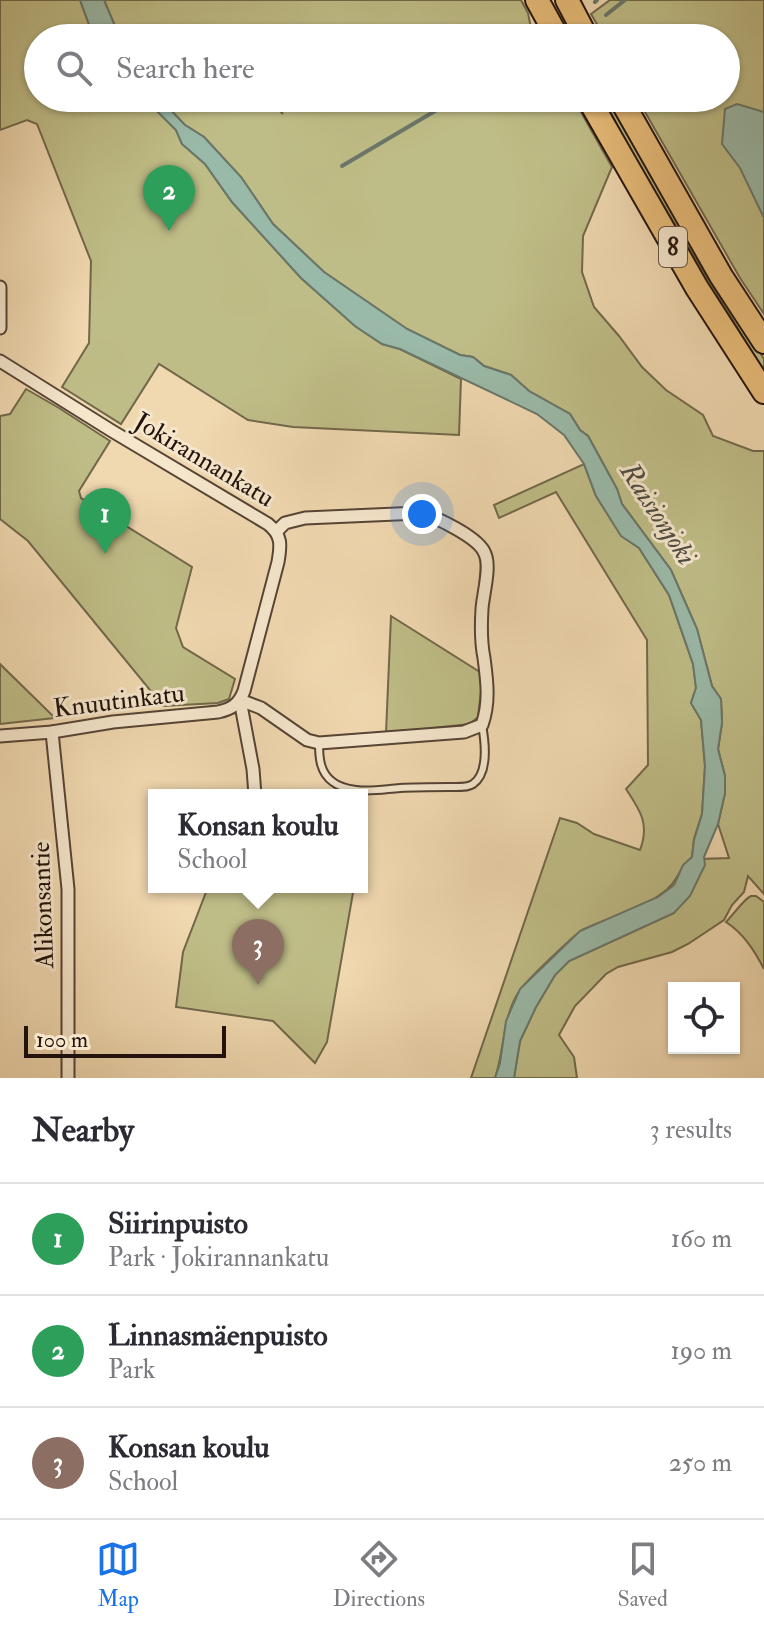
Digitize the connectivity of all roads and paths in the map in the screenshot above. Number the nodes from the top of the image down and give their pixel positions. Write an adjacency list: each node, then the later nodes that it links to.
1 (537, 0): 3 (highway)
2 (567, 0): 4 (highway)
3 (550, 24)
4 (580, 24)
5 (596, 112): 11 (highway, 8)
6 (628, 112): 9 (highway, 8)
7 (0, 287): 8 (street)
8 (0, 328)
9 (764, 342)
10 (0, 361): 12 (street, Jokirannankatu)
11 (764, 392)
12 (277, 531): 13 (street, Jokirannankatu); 14 (street)
13 (240, 700): 15 (street, Knuutinkatu); 17 (street); 18 (street)
14 (482, 725): 17 (street); 20 (lane)
15 (52, 732): 16 (street, Knuutinkatu); 21 (street, Alikonsantie)
16 (0, 736)
17 (319, 743): 19 (lane)
18 (255, 789)
19 (357, 789)
20 (368, 790)
21 (68, 1078)

